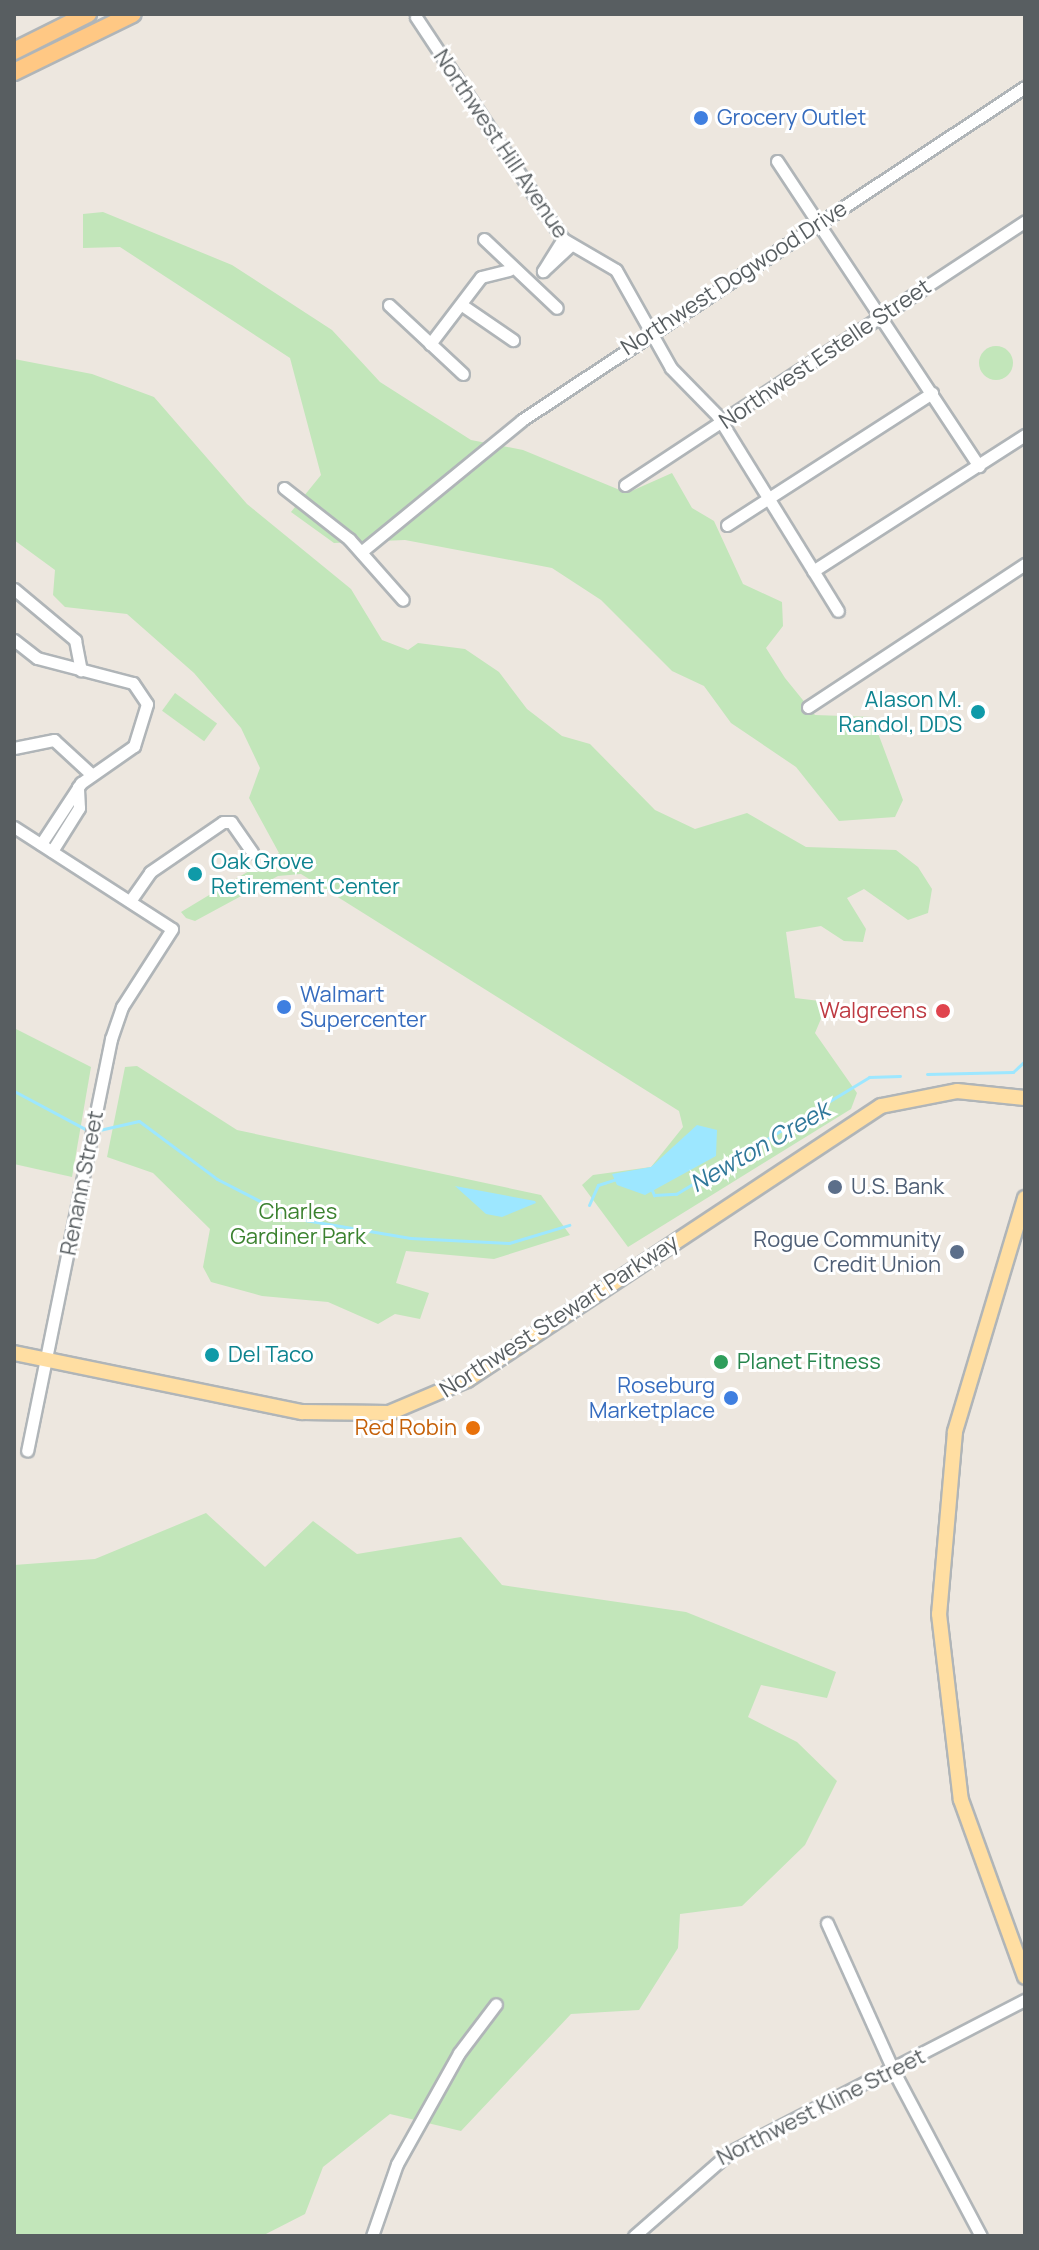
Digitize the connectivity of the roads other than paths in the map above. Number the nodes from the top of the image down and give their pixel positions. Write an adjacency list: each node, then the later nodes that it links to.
1 (88, 14): 4 (highway)
2 (133, 14): 5 (highway)
3 (416, 17): 11 (street, Northwest Hill Avenue)
4 (14, 51)
5 (14, 72)
6 (1025, 87): 9 (street, Northwest Dogwood Drive)
7 (777, 161): 9 (street)
8 (1025, 221): 17 (street, Northwest Estelle Street)
9 (819, 223): 17 (street); 18 (street, Northwest Dogwood Drive)
10 (484, 239): 12 (street)
11 (567, 243): 13 (street); 18 (street, Northwest Hill Avenue)
12 (509, 270): 13 (street); 15 (street)
13 (525, 282): 16 (street)
14 (389, 305): 20 (street)
15 (462, 305): 19 (street); 20 (street)
16 (557, 308)
17 (881, 318): 22 (street); 23 (street, Northwest Estelle Street)
18 (653, 331): 23 (street, Northwest Hill Avenue); 30 (street, Northwest Dogwood Drive)
19 (513, 340)
20 (430, 344): 21 (street)
21 (463, 374)
22 (932, 393): 25 (street); 28 (street)
23 (721, 424): 26 (street, Northwest Estelle Street); 28 (street, Northwest Hill Avenue)
24 (1025, 435): 25 (street)
25 (979, 466): 32 (street)
26 (625, 485)
27 (284, 488): 30 (street)
28 (764, 502): 29 (street); 32 (street, Northwest Hill Avenue)
29 (727, 525)
30 (361, 552): 34 (street)
31 (1025, 564): 38 (street)
32 (813, 571): 35 (street, Northwest Hill Avenue)
33 (14, 589): 37 (street)
34 (403, 600)
35 (838, 611)
36 (14, 640): 37 (street)
37 (81, 670): 40 (street)
38 (808, 707)
39 (14, 748): 40 (street)
40 (91, 774): 42 (street)
41 (14, 827): 42 (street)
42 (46, 848): 44 (street)
43 (252, 852): 44 (street)
44 (130, 901): 48 (street, Renann Street)
45 (1025, 1098): 48 (main road, Northwest Stewart Parkway)
46 (1025, 1198): 51 (main road)
47 (14, 1353): 48 (main road, Northwest Stewart Parkway)
48 (47, 1359): 49 (street, Renann Street)
49 (27, 1451)
50 (827, 1923): 54 (street)
51 (1025, 1977)
52 (1025, 2000): 54 (street, Northwest Kline Street)
53 (496, 2004): 55 (street)
54 (893, 2070): 56 (street, Northwest Kline Street); 57 (street)
55 (372, 2236)
56 (634, 2236)
57 (981, 2236)

